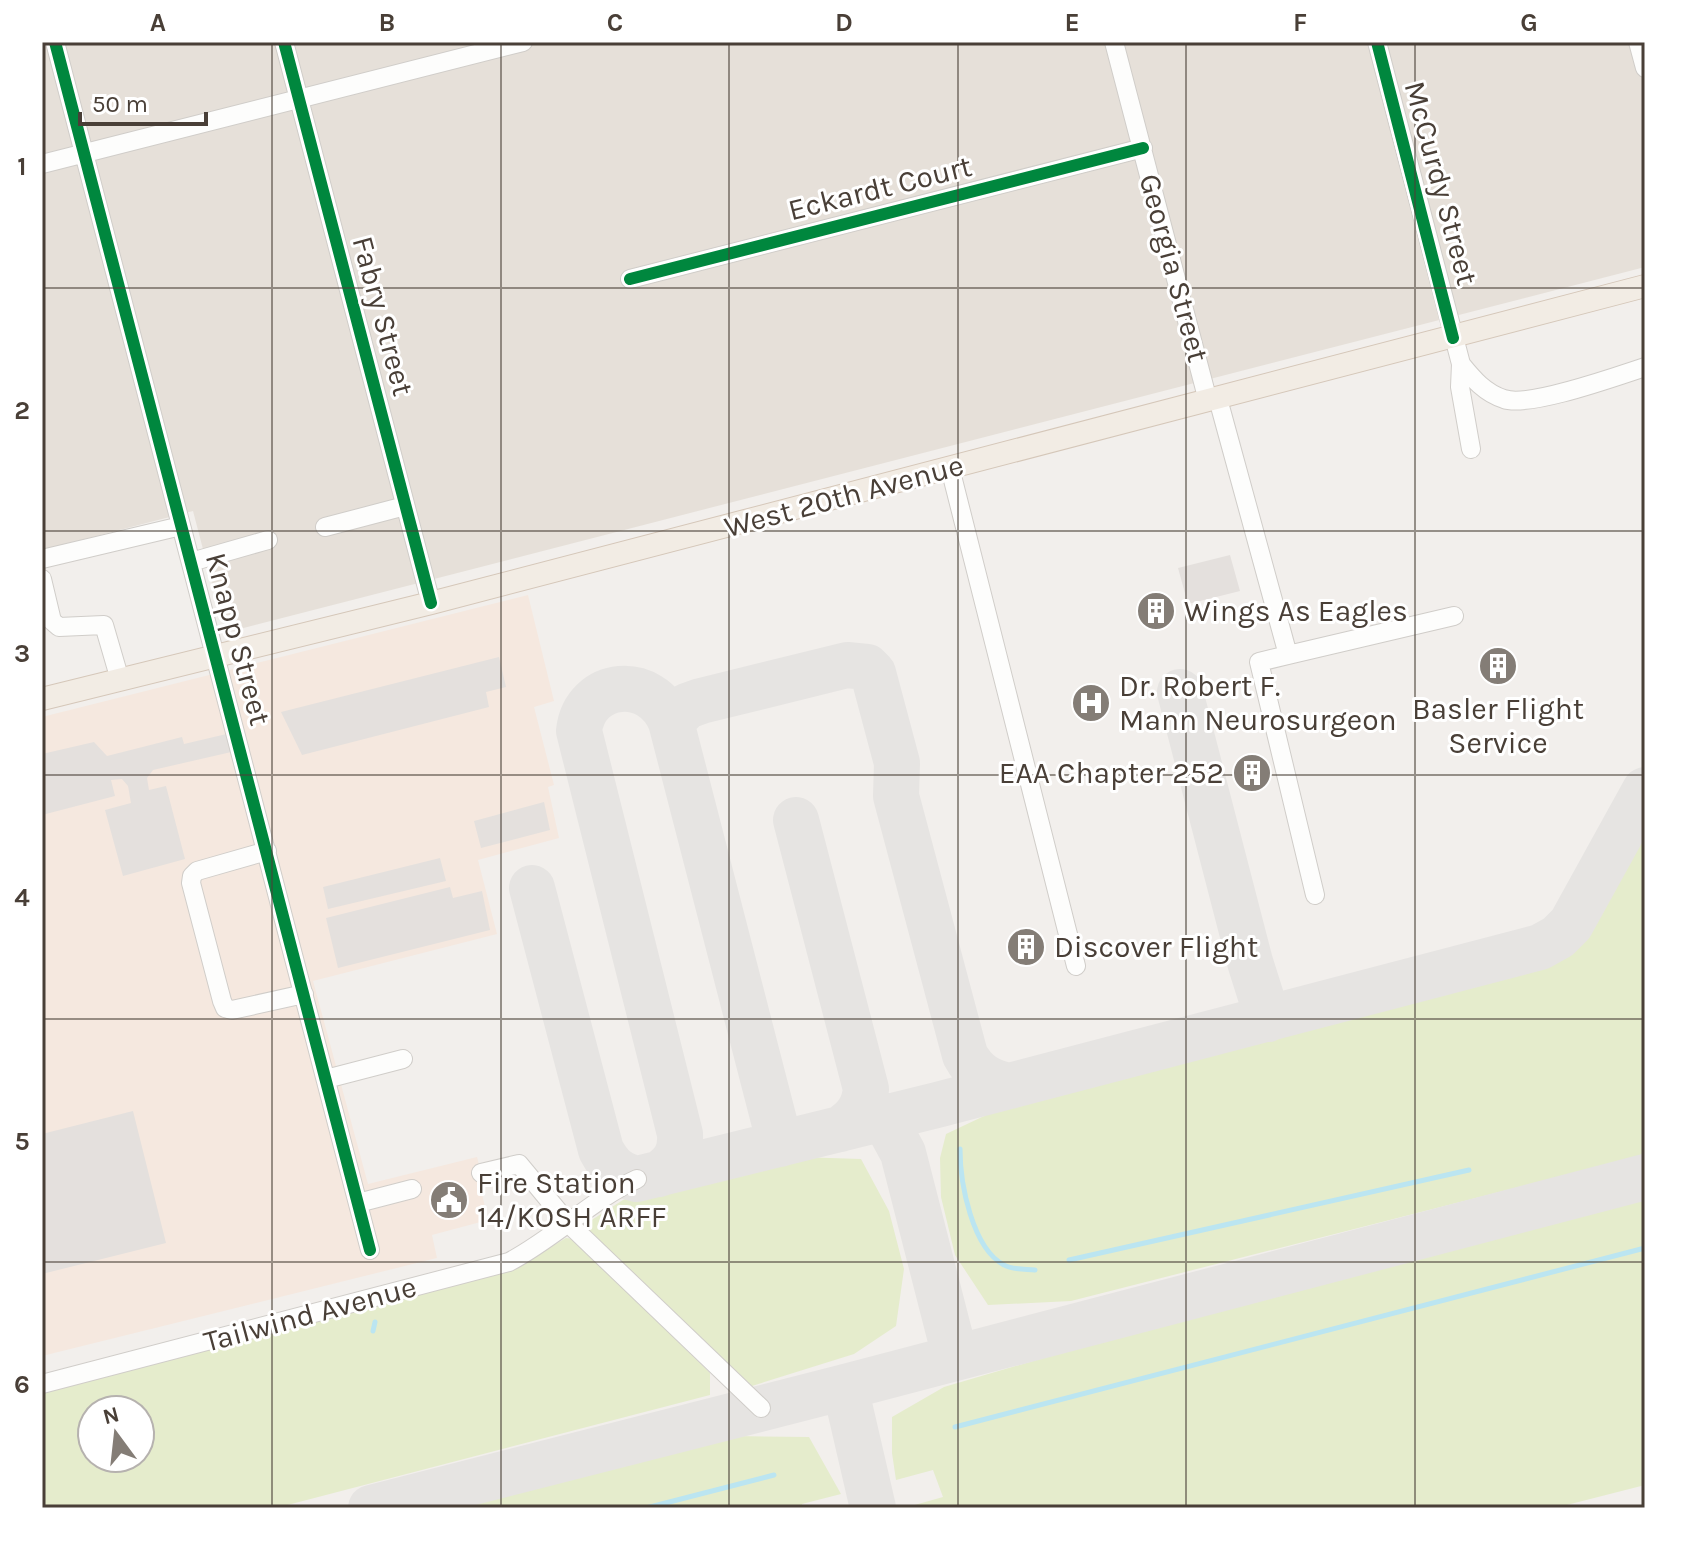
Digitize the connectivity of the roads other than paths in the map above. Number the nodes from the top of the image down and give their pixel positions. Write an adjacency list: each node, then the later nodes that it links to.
1 (55, 42): 10 (street, Knapp Street)
2 (284, 42): 8 (street, Fabry Street)
3 (523, 42): 8 (street)
4 (1114, 42): 9 (street, Georgia Street)
5 (1377, 42): 14 (street, McCurdy Street)
6 (1638, 42): 7 (street)
7 (1645, 68)
8 (299, 99): 10 (street); 20 (street, Fabry Street)
9 (1143, 148): 12 (street, Eckardt Court); 17 (street, Georgia Street)
10 (84, 154): 11 (street); 21 (street, Knapp Street)
11 (42, 164)
12 (630, 279)
13 (1645, 286): 14 (main road, West 20th Avenue)
14 (1453, 338): 15 (street, McCurdy Street); 17 (main road, West 20th Avenue)
15 (1461, 364): 16 (street); 18 (street, McCurdy Street)
16 (1645, 367)
17 (1213, 400): 19 (main road, West 20th Avenue); 29 (street, Georgia Street)
18 (1471, 449)
19 (950, 468): 27 (main road, West 20th Avenue); 35 (street)
20 (405, 506): 22 (street); 27 (street, Fabry Street)
21 (181, 526): 24 (street); 25 (street, Knapp Street)
22 (325, 527)
23 (268, 540): 25 (street)
24 (42, 559)
25 (191, 562): 30 (street, Knapp Street)
26 (42, 579): 31 (street)
27 (431, 603): 30 (main road, West 20th Avenue)
28 (1454, 616): 29 (street)
29 (1288, 655): 34 (street)
30 (213, 656): 31 (main road, West 20th Avenue); 33 (street, Knapp Street)
31 (120, 680): 32 (main road, West 20th Avenue)
32 (42, 699)
33 (267, 851): 36 (street, Knapp Street); 36 (street)
34 (1315, 895)
35 (1076, 966)
36 (304, 994): 38 (street, Knapp Street)
37 (403, 1059): 38 (street)
38 (326, 1079): 42 (street, Knapp Street)
39 (481, 1173): 43 (street)
40 (637, 1179): 43 (street, Tailwind Avenue)
41 (412, 1189): 42 (street)
42 (358, 1203): 44 (street, Knapp Street)
43 (568, 1223): 45 (street, Tailwind Avenue); 46 (street)
44 (370, 1250)
45 (42, 1384)
46 (761, 1408)

